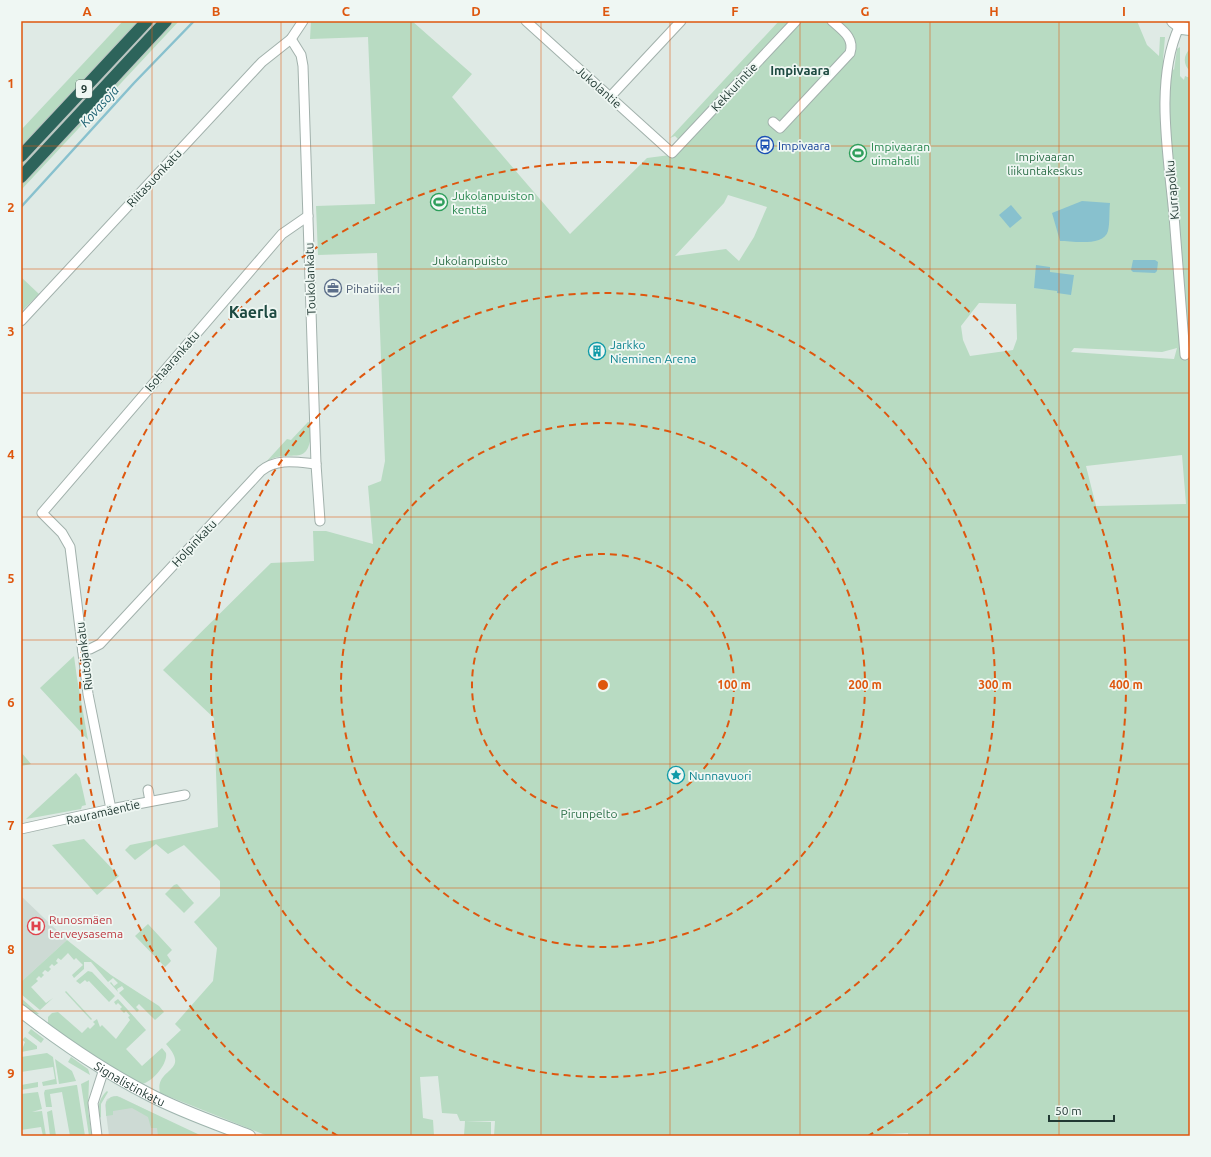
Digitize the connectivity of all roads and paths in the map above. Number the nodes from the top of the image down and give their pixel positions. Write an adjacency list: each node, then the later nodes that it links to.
1 (147, 21): 13 (highway, 9)
2 (166, 21): 14 (highway, 9)
3 (303, 21): 9 (street, Riitasuonkatu)
4 (526, 21): 10 (street, Jukolantie)
5 (681, 21): 10 (street)
6 (796, 21): 12 (street, Kekkurintie)
7 (832, 21): 11 (street)
8 (1181, 26): 17 (street, Kurrapolku)
9 (291, 39): 15 (street, Toukolankatu); 16 (street, Riitasuonkatu)
10 (610, 97): 12 (street, Jukolantie)
11 (773, 122)
12 (672, 153)
13 (21, 156)
14 (21, 177)
15 (308, 216): 18 (street, Toukolankatu); 19 (street, Isohaarankatu)
16 (21, 321)
17 (1185, 356)
18 (316, 464): 20 (street, Toukolankatu); 21 (street, Holpinkatu)
19 (42, 513): 21 (street, Riutojankatu)
20 (320, 521)
21 (83, 650): 25 (street, Riutojankatu)
22 (148, 790): 24 (street)
23 (184, 795): 24 (street, Rauramäentie)
24 (150, 801): 25 (street, Rauramäentie)
25 (111, 809): 26 (street, Rauramäentie)
26 (21, 829)
27 (21, 1011): 28 (street, Signalistinkatu)
28 (104, 1069): 29 (street); 30 (street, Signalistinkatu)
29 (98, 1136)
30 (249, 1136)

